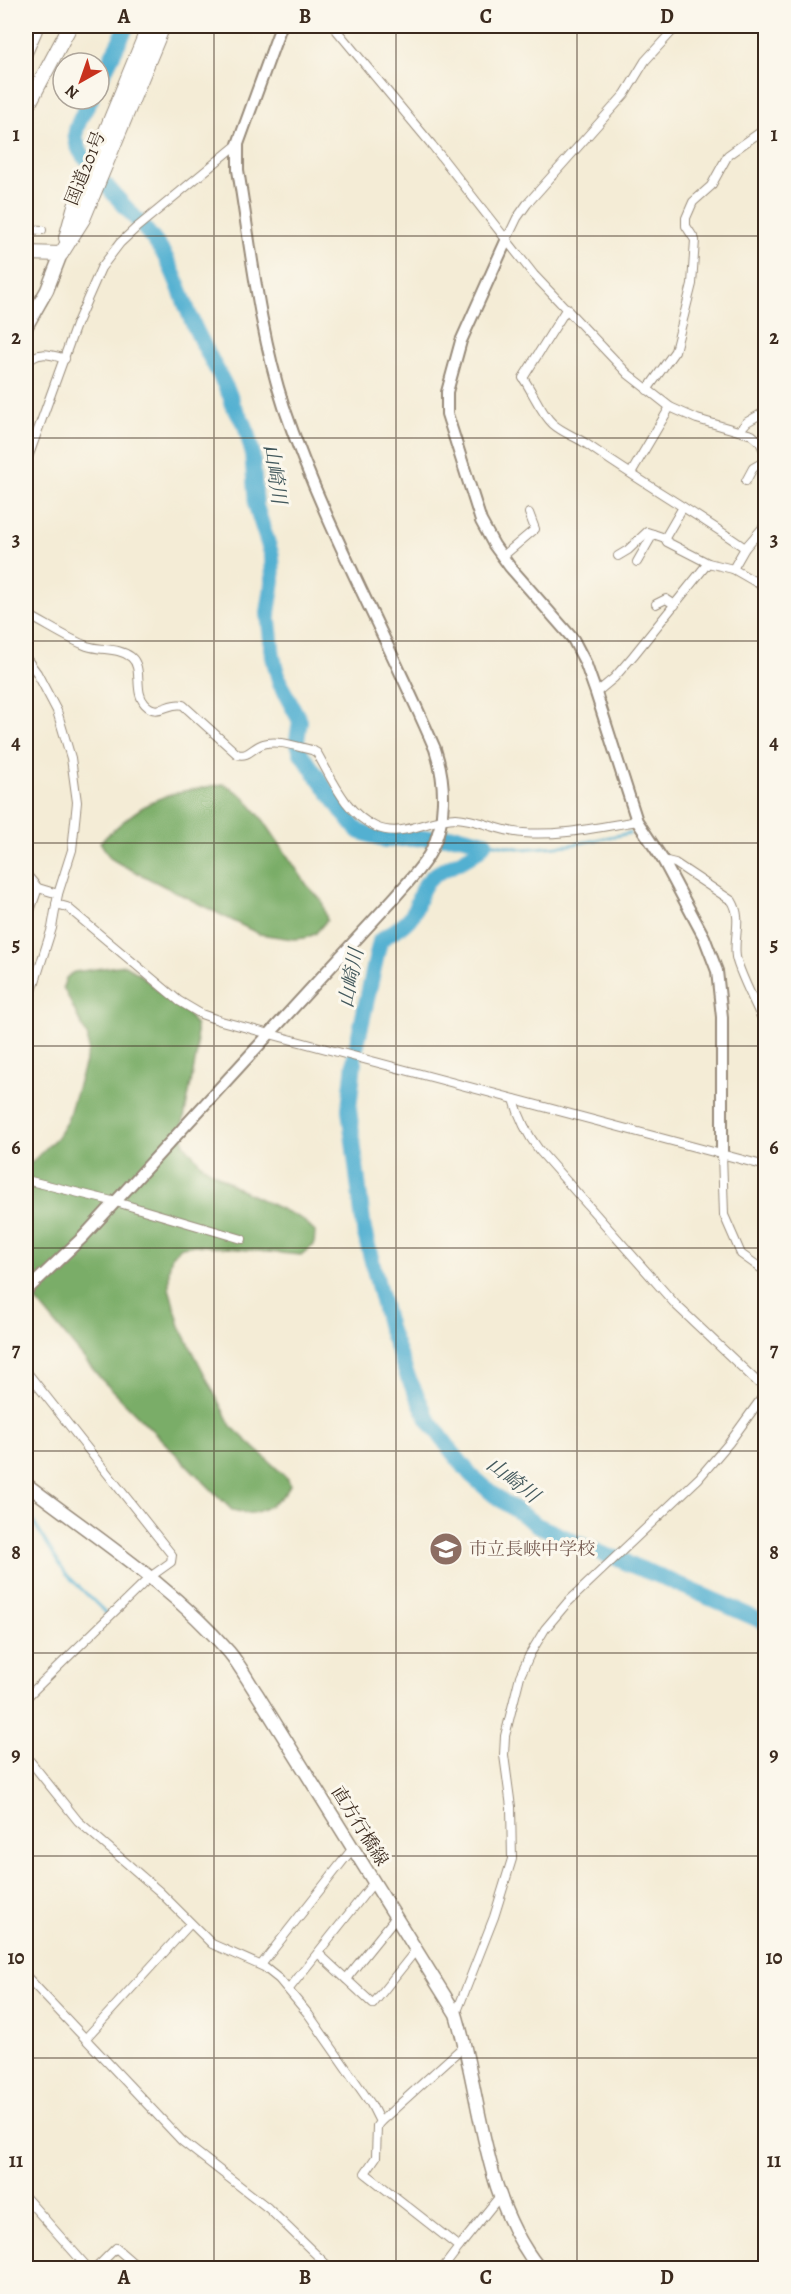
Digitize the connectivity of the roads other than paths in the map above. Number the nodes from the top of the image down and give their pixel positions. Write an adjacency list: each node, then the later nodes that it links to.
1 (40, 26): 8 (street)
2 (70, 26): 9 (highway)
3 (149, 26): 16 (highway, 国道201号)
4 (163, 26): 16 (highway, 国道201号)
5 (281, 26): 11 (street)
6 (333, 26): 14 (street)
7 (677, 26): 14 (street)
8 (26, 58)
9 (26, 109)
10 (765, 128): 21 (street)
11 (238, 144): 19 (street); 48 (street)
12 (26, 229): 13 (street)
13 (42, 230)
14 (506, 241): 17 (street); 38 (street)
15 (26, 253): 16 (highway)
16 (61, 254): 18 (main road)
17 (567, 308): 21 (street); 29 (street)
18 (26, 327)
19 (64, 359): 20 (street); 26 (street)
20 (26, 364)
21 (647, 390): 22 (street)
22 (670, 407): 24 (street); 29 (street)
23 (765, 411): 24 (street)
24 (739, 431): 25 (street)
25 (765, 453): 27 (street)
26 (26, 459)
27 (765, 461): 28 (street); 30 (street)
28 (765, 468)
29 (631, 473): 31 (street)
30 (746, 481)
31 (683, 507): 35 (street); 36 (street)
32 (529, 513): 38 (street)
33 (765, 524): 36 (street)
34 (653, 534): 35 (street); 37 (street); 39 (street)
35 (664, 538): 40 (street)
36 (745, 548): 41 (street)
37 (618, 556)
38 (502, 557): 47 (street)
39 (637, 562)
40 (708, 563): 41 (street); 44 (street)
41 (733, 570): 42 (street)
42 (765, 588)
43 (656, 604): 44 (street)
44 (675, 605): 47 (street)
45 (26, 614): 48 (street)
46 (26, 658): 53 (street)
47 (596, 693): 49 (street)
48 (441, 821): 49 (street); 58 (street)
49 (637, 821): 50 (street)
50 (663, 860): 57 (street); 60 (street)
51 (26, 874): 52 (street)
52 (38, 888): 53 (street); 55 (street)
53 (58, 894): 54 (street)
54 (56, 904): 56 (street); 58 (street)
55 (26, 922)
56 (26, 1010)
57 (765, 1027)
58 (270, 1034): 59 (street); 63 (street)
59 (514, 1099): 60 (street); 68 (street)
60 (722, 1153): 61 (street); 65 (street)
61 (765, 1166)
62 (26, 1180): 63 (street)
63 (116, 1202): 64 (street); 66 (street)
64 (242, 1239)
65 (765, 1272)
66 (26, 1291)
67 (26, 1371): 70 (street)
68 (765, 1391): 83 (street)
69 (26, 1485): 70 (main road, 直方行橋線)
70 (150, 1577): 71 (street); 73 (main road, 直方行橋線)
71 (26, 1698)
72 (26, 1756): 76 (street)
73 (353, 1848): 74 (main road, 直方行橋線); 79 (street)
74 (375, 1882): 75 (main road, 直方行橋線); 78 (street)
75 (396, 1917): 77 (main road, 直方行橋線); 81 (street)
76 (190, 1924): 79 (street); 84 (street)
77 (416, 1950): 81 (street); 83 (main road, 直方行橋線)
78 (318, 1953): 81 (street); 82 (street)
79 (261, 1965): 82 (street)
80 (26, 1976): 84 (street)
81 (346, 1979)
82 (289, 1989): 86 (street)
83 (456, 2014): 85 (main road, 直方行橋線)
84 (86, 2037): 93 (street)
85 (465, 2044): 86 (street); 87 (main road, 直方行橋線)
86 (380, 2122): 89 (street)
87 (500, 2196): 89 (street); 95 (main road, 直方行橋線)
88 (26, 2198): 90 (street)
89 (459, 2247): 94 (street)
90 (88, 2268)
91 (96, 2268): 92 (street)
92 (139, 2268)
93 (330, 2268)
94 (443, 2268)
95 (539, 2268)

